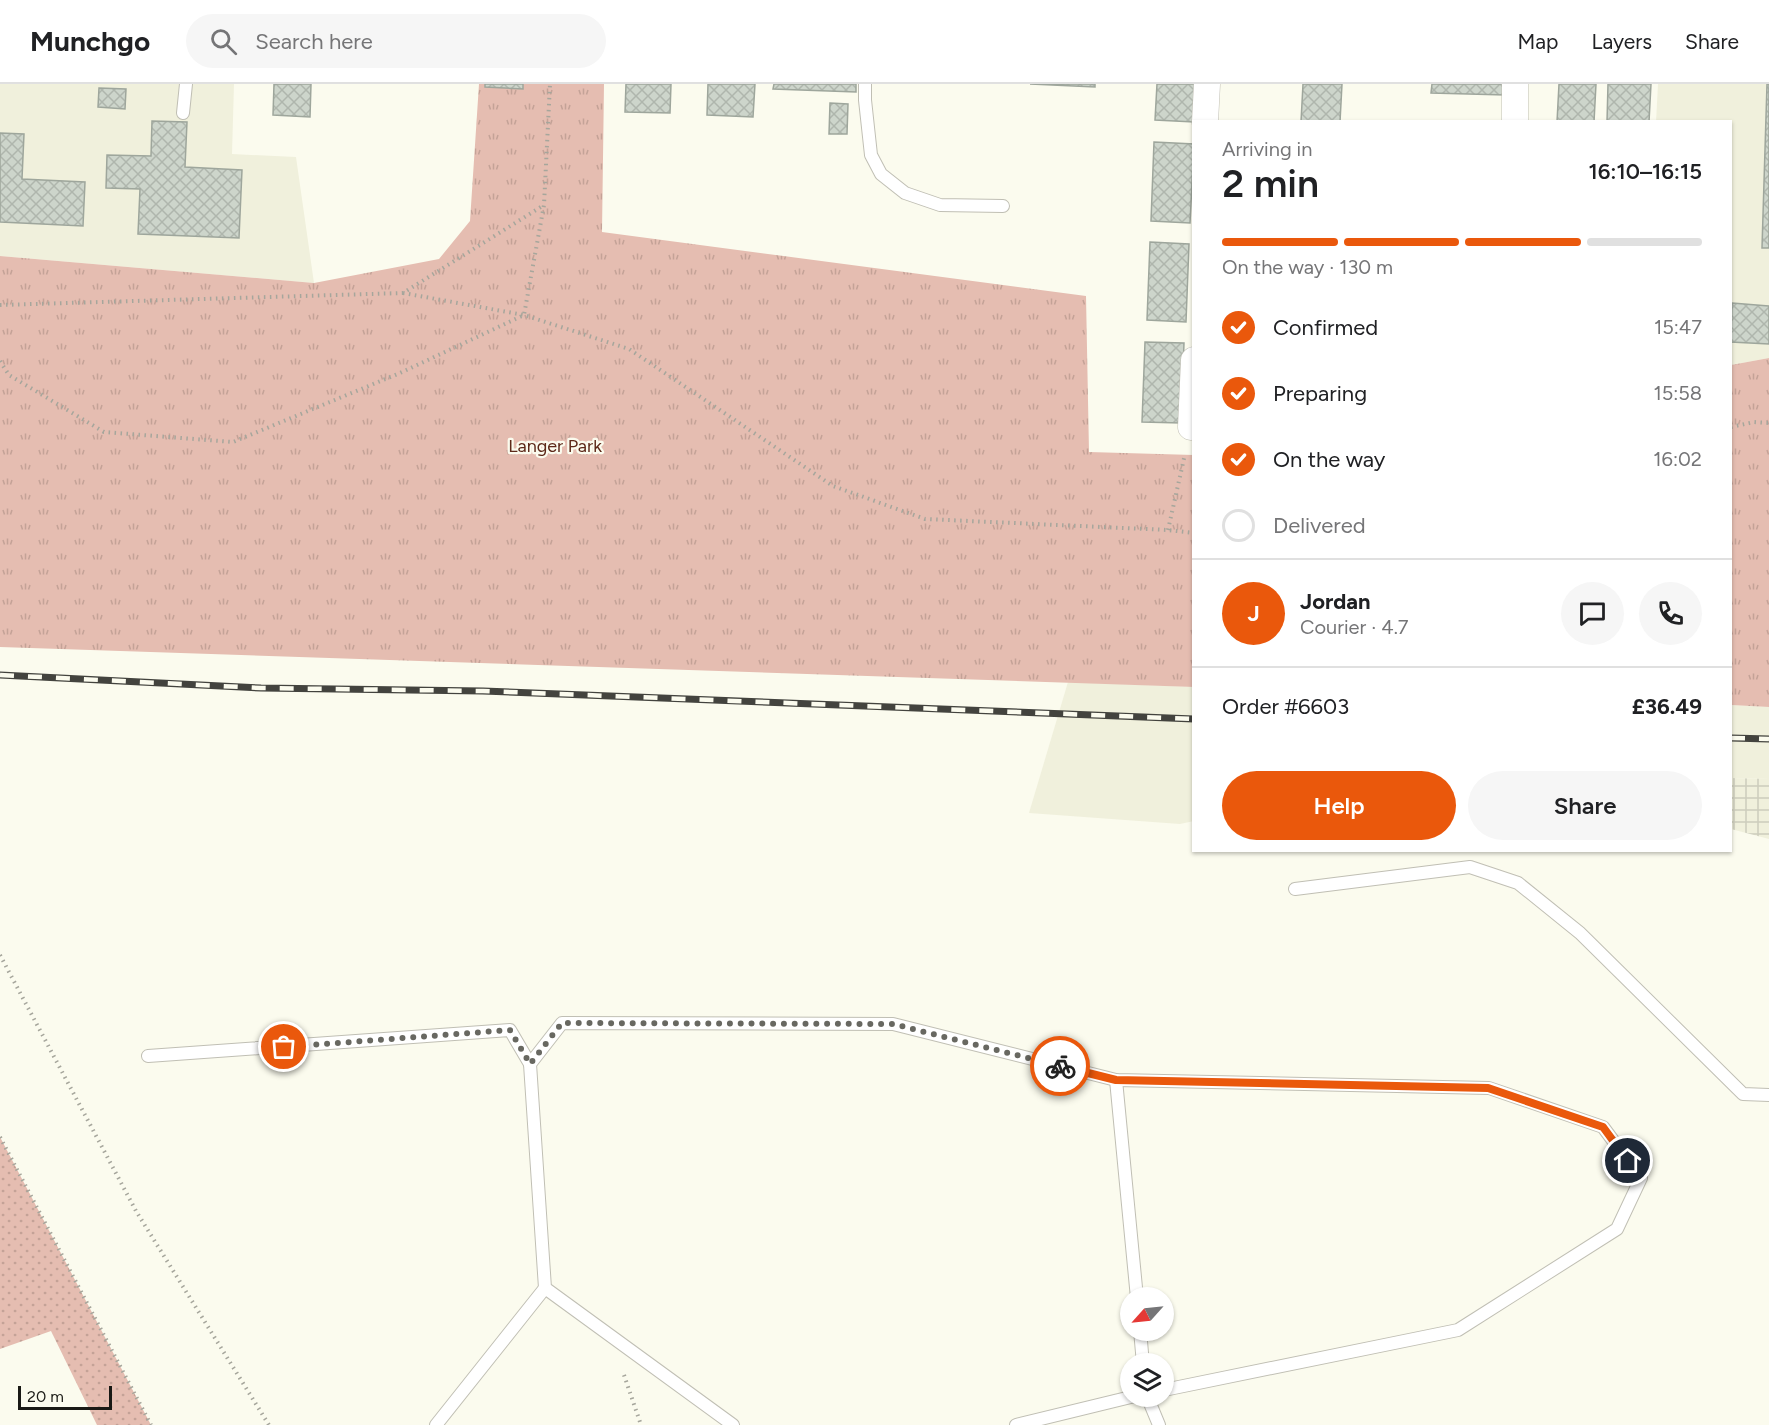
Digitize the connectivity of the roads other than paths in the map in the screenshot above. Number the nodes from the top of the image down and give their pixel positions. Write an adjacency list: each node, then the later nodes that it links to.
1 (186, 84): 5 (lane)
2 (865, 84): 8 (lane)
3 (1207, 84): 6 (street)
4 (1515, 84): 7 (street)
5 (183, 113)
6 (1205, 120)
7 (1515, 120)
8 (1003, 206)
9 (1192, 405): 10 (street)
10 (1191, 427)
11 (1295, 890): 15 (lane)
12 (148, 1056): 13 (lane)
13 (530, 1064): 14 (lane); 17 (lane)
14 (1116, 1080): 16 (lane); 18 (lane)
15 (1769, 1095)
16 (1136, 1287)
17 (545, 1288): 21 (lane); 22 (lane)
18 (1174, 1388)
19 (1120, 1399): 23 (lane)
20 (1152, 1407): 24 (lane)
21 (436, 1425)
22 (733, 1425)
23 (1016, 1425)
24 (1159, 1425)

